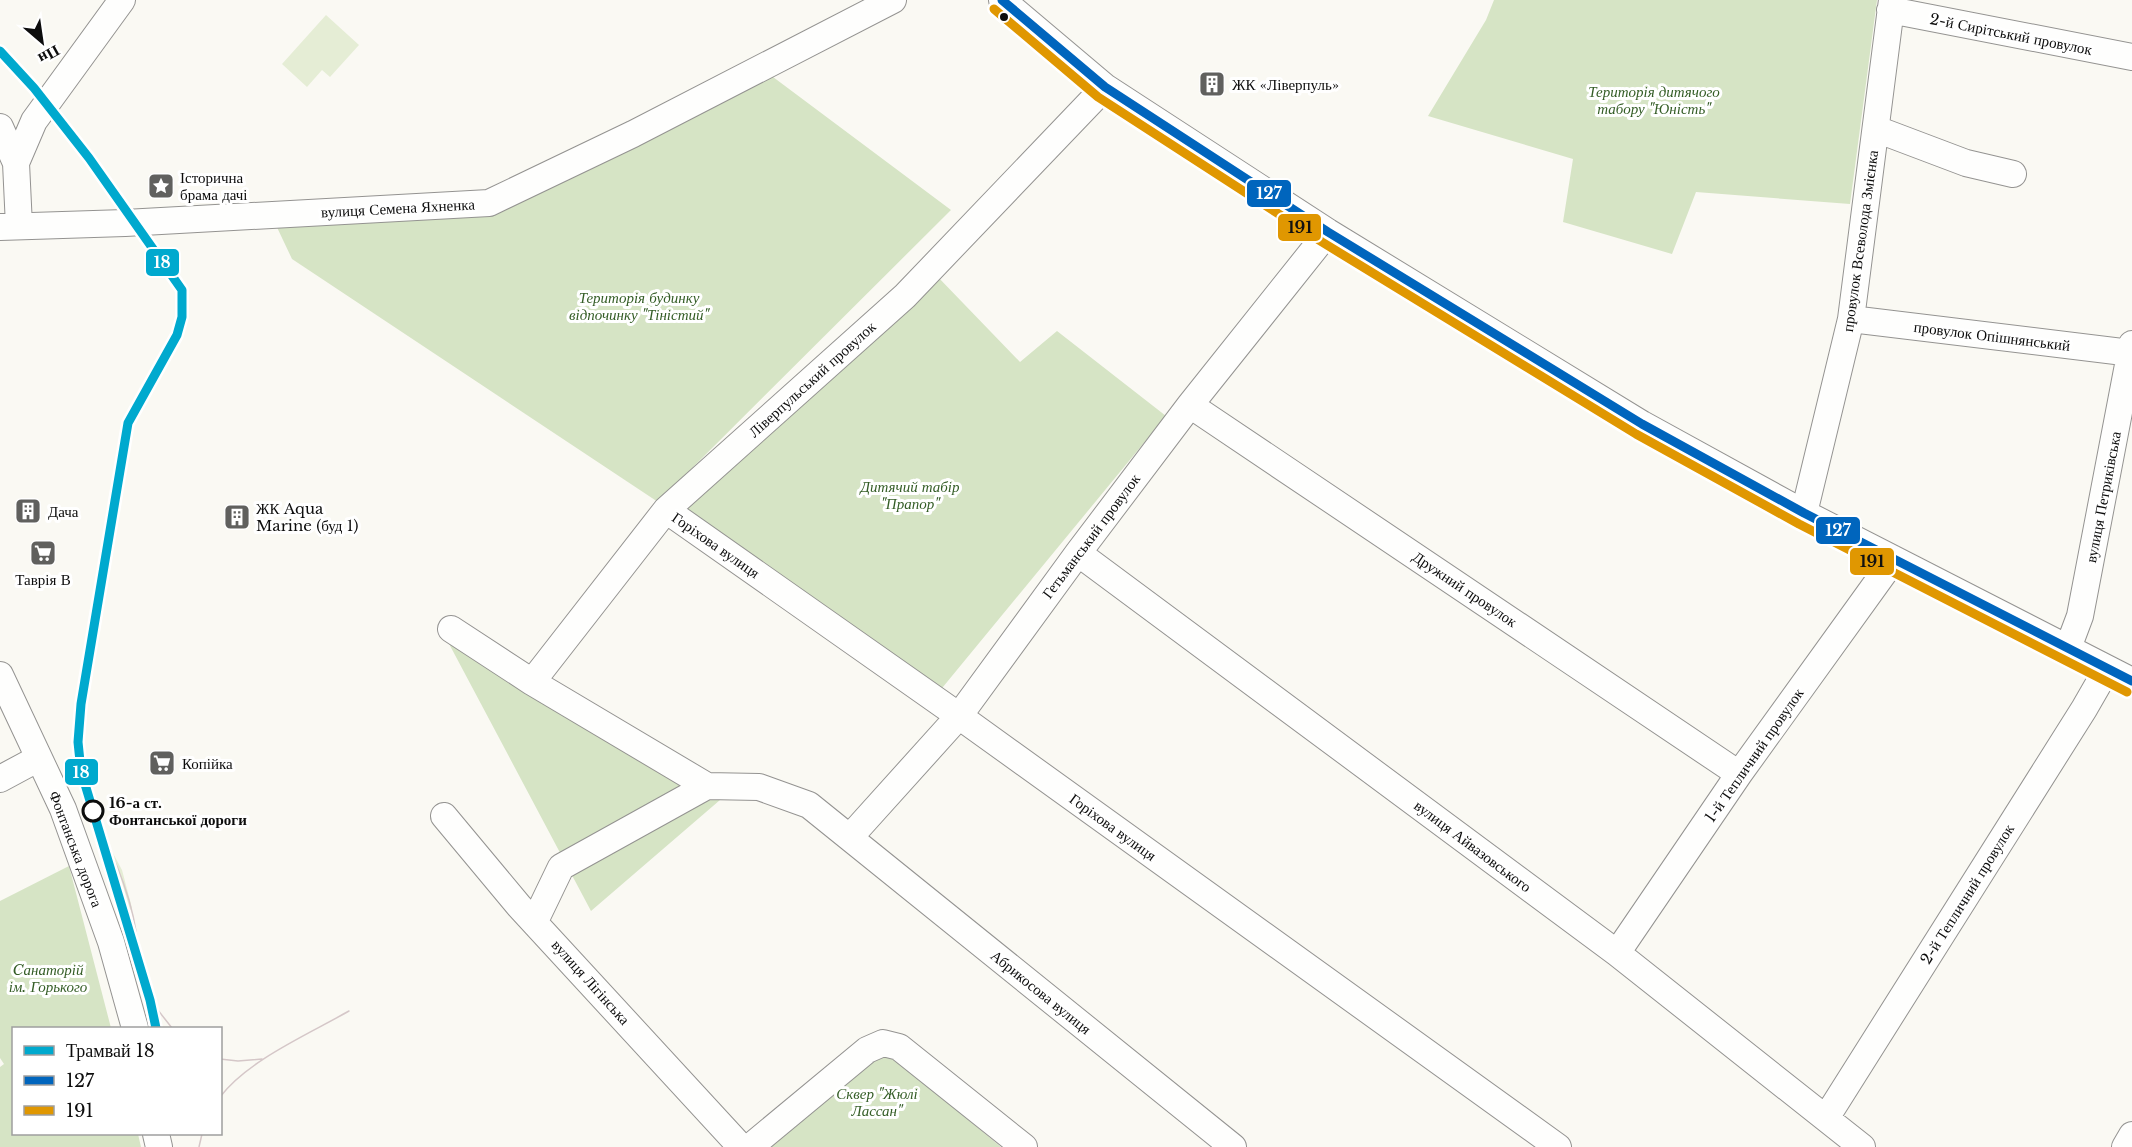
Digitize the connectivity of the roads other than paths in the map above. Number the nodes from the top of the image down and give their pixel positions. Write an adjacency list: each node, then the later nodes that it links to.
1 (122, 0): 9 (street)
2 (893, 0): 11 (street, вулиця Семена Яхненка)
3 (1002, 0): 6 (street)
4 (1891, 5): 5 (street, 2-й Сирітський провулок); 8 (street, провулок Всеволода Змієнка)
5 (2132, 57)
6 (1105, 87): 12 (street); 16 (street, Ліверпульський провулок)
7 (0, 127): 9 (street)
8 (1876, 129): 10 (street); 13 (street, провулок Всеволода Змієнка)
9 (16, 163): 11 (street)
10 (2013, 174)
11 (10, 226)
12 (1328, 232): 15 (street, Гетьманський провулок); 17 (street)
13 (1851, 319): 14 (street, провулок Опішнянський); 17 (street, провулок Всеволода Змієнка)
14 (2132, 350): 21 (street, вулиця Петриківська)
15 (1190, 405): 18 (street, Гетьманський провулок); 28 (street, Дружний провулок)
16 (666, 510): 25 (street, Ліверпульський провулок); 26 (street, Горіхова вулиця)
17 (1804, 513): 19 (street)
18 (1078, 553): 26 (street, Гетьманський провулок); 34 (street, вулиця Айвазовського)
19 (1894, 560): 21 (street); 28 (street, 1-й Тепличний провулок)
20 (451, 629): 25 (street)
21 (2068, 648): 22 (street)
22 (2107, 669): 24 (street); 36 (street, 2-й Тепличний провулок)
23 (0, 675): 27 (street, Фонтанська дорога)
24 (2132, 681)
25 (532, 682): 30 (street)
26 (959, 716): 32 (street, Гетьманський провулок); 42 (street, Горіхова вулиця)
27 (39, 758): 29 (street); 35 (street, Фонтанська дорога)
28 (1739, 774): 34 (street, 1-й Тепличний провулок)
29 (0, 779)
30 (707, 786): 32 (street, Абрикосова вулиця); 33 (street)
31 (444, 816): 33 (street, вулиця Лігінська)
32 (850, 837): 41 (street, Абрикосова вулиця)
33 (535, 921): 38 (street, вулиця Лігінська)
34 (1617, 952): 36 (street, вулиця Айвазовського)
35 (134, 1027)
36 (1826, 1118): 43 (street, вулиця Айвазовського)
37 (2132, 1135): 44 (street)
38 (741, 1147)
39 (750, 1147): 40 (street)
40 (1024, 1147)
41 (1233, 1147)
42 (1557, 1147)
43 (1862, 1147)
44 (2125, 1147)

